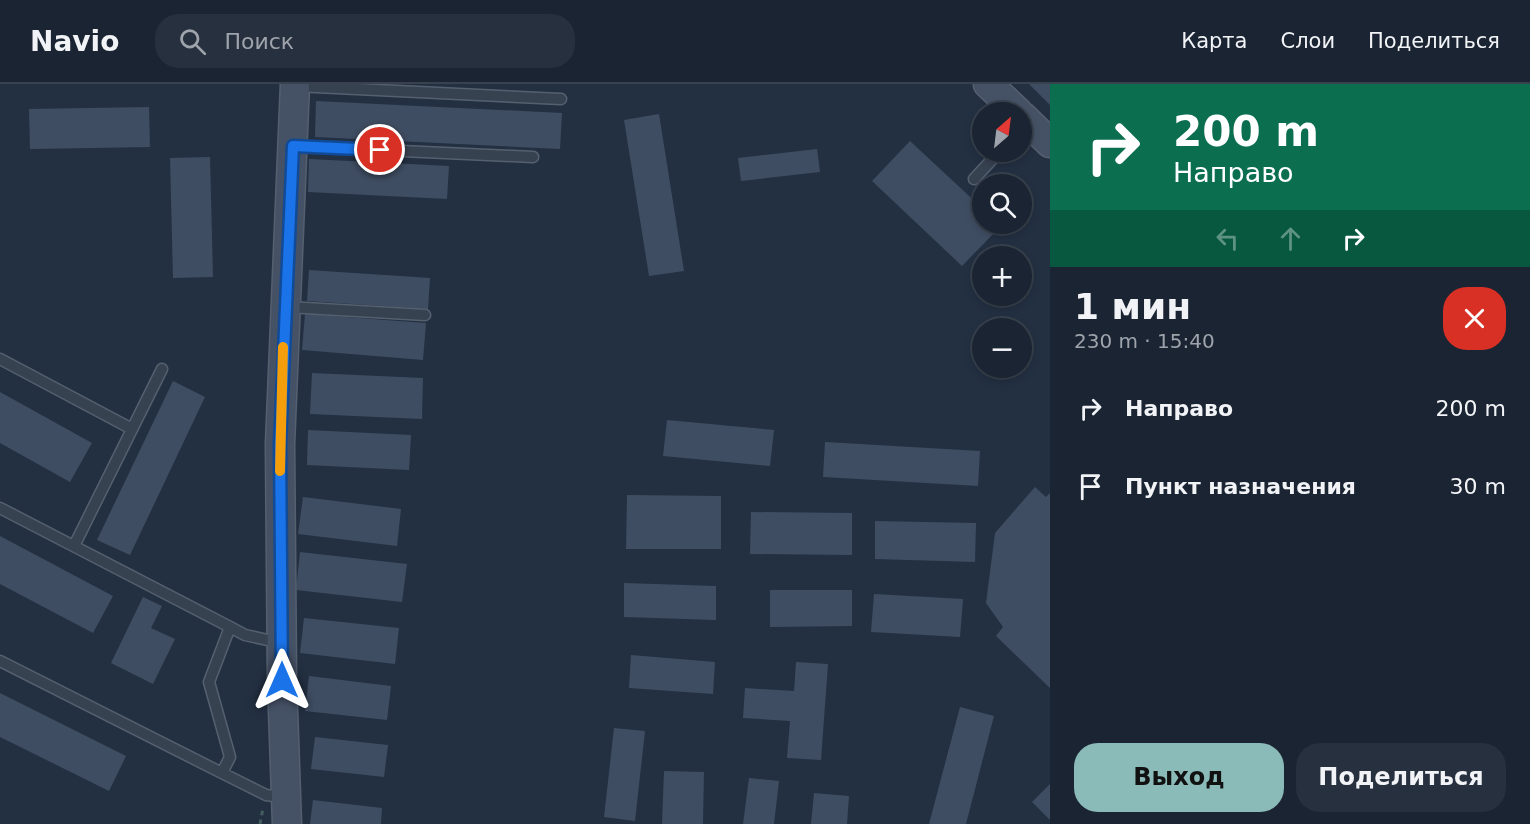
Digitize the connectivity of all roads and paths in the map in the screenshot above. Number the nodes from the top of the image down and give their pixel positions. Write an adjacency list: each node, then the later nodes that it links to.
1 (988, 84): 4 (street)
2 (295, 85): 3 (lane); 7 (street)
3 (561, 99)
4 (1005, 102)
5 (1032, 128): 6 (street)
6 (1050, 143)
7 (293, 146): 8 (lane); 11 (street)
8 (533, 158)
9 (990, 162): 10 (lane)
10 (979, 174)
11 (284, 307): 12 (lane); 19 (street)
12 (425, 315)
13 (0, 359): 15 (lane)
14 (162, 369): 15 (lane)
15 (132, 429): 17 (lane)
16 (0, 508): 17 (lane)
17 (74, 546): 18 (lane)
18 (230, 627): 19 (lane); 21 (lane)
19 (281, 643): 22 (street)
20 (0, 661): 21 (lane)
21 (222, 773): 22 (lane)
22 (286, 810)

